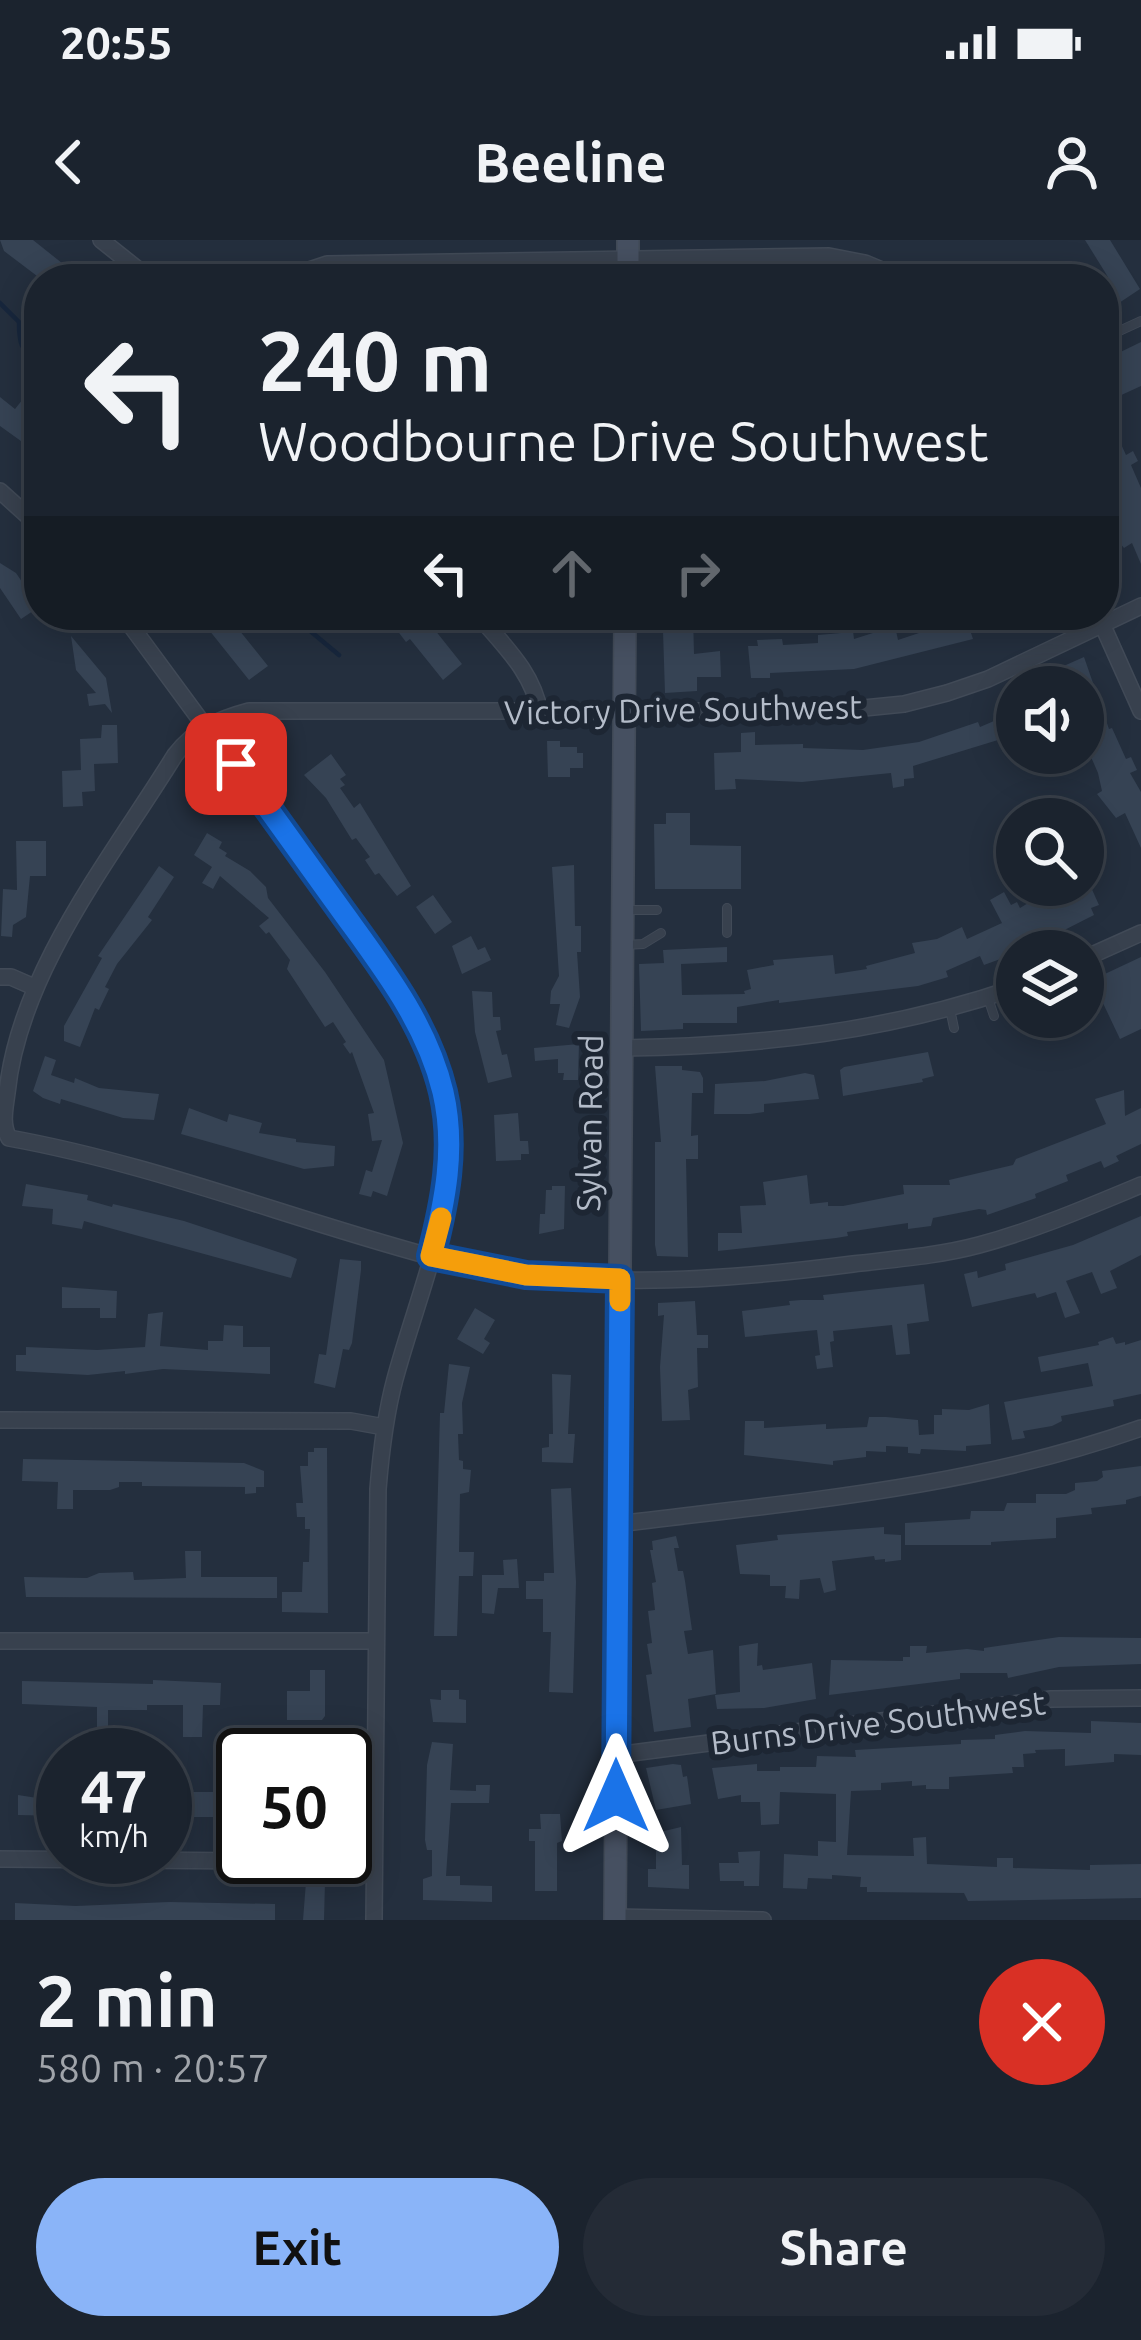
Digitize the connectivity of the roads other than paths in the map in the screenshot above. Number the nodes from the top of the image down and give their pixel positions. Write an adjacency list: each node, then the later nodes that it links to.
1 (101, 240): 3 (street)
2 (628, 260): 4 (street); 5 (street)
3 (131, 264)
4 (568, 264)
5 (867, 264)
6 (0, 491): 7 (street)
7 (24, 513)
8 (134, 630): 16 (street)
9 (491, 630): 15 (street)
10 (626, 630): 14 (main road, Sylvan Road)
11 (1079, 630): 14 (street, Victory Drive Southwest)
12 (1105, 630): 13 (street)
13 (1141, 711)
14 (625, 712): 15 (street, Victory Drive Southwest); 18 (main road, Sylvan Road)
15 (540, 713): 16 (street, Victory Drive Southwest)
16 (208, 726): 26 (street); 34 (street)
17 (727, 908): 21 (lane)
18 (624, 910): 19 (lane); 23 (main road, Sylvan Road)
19 (657, 910)
20 (662, 933): 23 (lane)
21 (727, 933)
22 (1141, 933): 24 (street)
23 (623, 945): 32 (main road, Sylvan Road)
24 (1104, 949)
25 (0, 977): 26 (street)
26 (34, 987): 34 (street)
27 (996, 994): 28 (street)
28 (988, 997): 29 (street); 30 (lane)
29 (950, 1009): 31 (lane); 32 (street)
30 (994, 1016)
31 (954, 1028)
32 (623, 1048): 35 (main road, Sylvan Road)
33 (1141, 1185): 35 (street)
34 (431, 1256): 35 (street); 37 (street)
35 (620, 1279): 39 (main road, Sylvan Road)
36 (2, 1420): 37 (street)
37 (384, 1427): 41 (street)
38 (1141, 1428): 39 (street)
39 (617, 1524): 43 (main road, Sylvan Road)
40 (1, 1641): 41 (street)
41 (376, 1641): 45 (street)
42 (1141, 1698): 43 (street, Burns Drive Southwest)
43 (616, 1755): 46 (main road, Sylvan Road)
44 (0, 1859): 45 (street)
45 (374, 1862): 47 (street)
46 (615, 1918): 48 (street)
47 (374, 1920)
48 (763, 1920)

